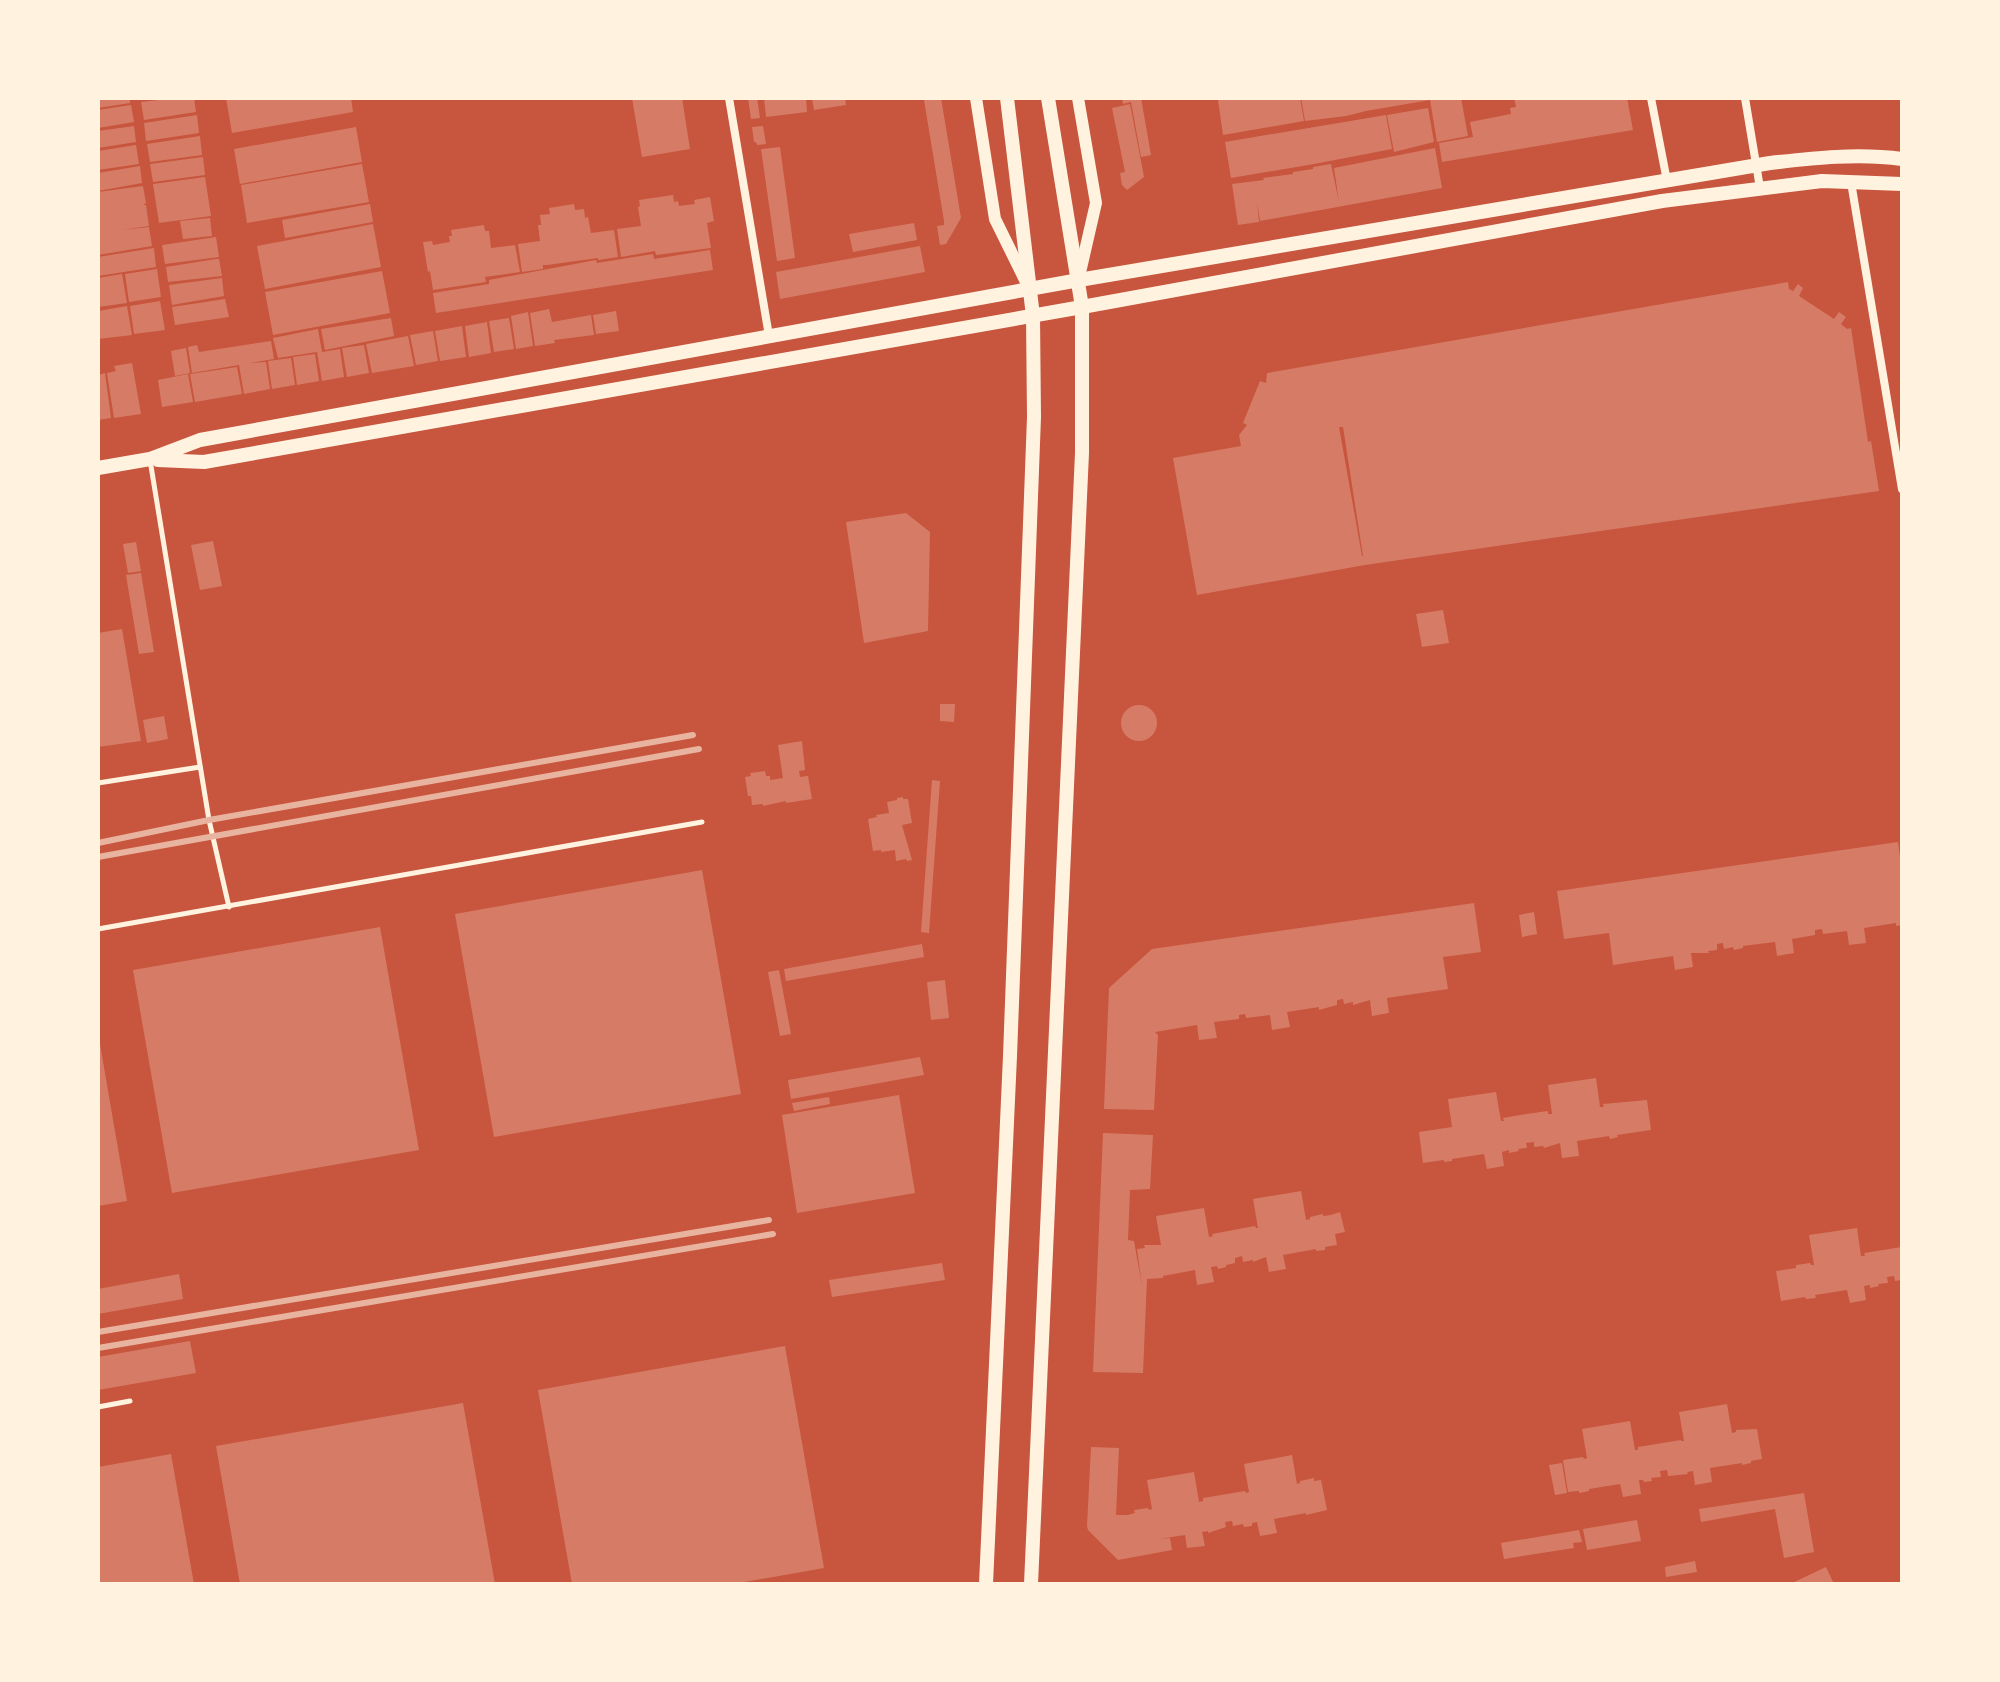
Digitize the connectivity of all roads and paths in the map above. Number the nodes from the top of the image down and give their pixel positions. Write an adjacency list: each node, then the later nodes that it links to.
1 (729, 98): 18 (street)
2 (976, 98): 15 (street)
3 (1007, 98): 15 (main road)
4 (1048, 98): 14 (main road)
5 (1078, 98): 14 (street)
6 (1651, 98): 10 (street)
7 (1745, 98): 9 (street)
8 (1902, 159): 9 (main road)
9 (1756, 166): 10 (main road); 13 (street)
10 (1667, 181): 14 (main road)
11 (1851, 182): 12 (main road); 13 (main road); 21 (street)
12 (1902, 184)
13 (1760, 188): 16 (main road)
14 (1079, 280): 15 (main road); 16 (main road)
15 (1029, 289): 17 (main road); 18 (main road)
16 (1082, 307): 17 (main road); 30 (main road)
17 (1033, 316): 19 (main road); 29 (main road)
18 (769, 336): 19 (main road)
19 (150, 459): 20 (main road); 22 (lane)
20 (98, 468)
21 (1902, 489)
22 (200, 767): 23 (lane); 25 (lane)
23 (98, 783)
24 (702, 822): 25 (lane)
25 (229, 908): 26 (lane)
26 (98, 929)
27 (130, 1401): 28 (lane)
28 (98, 1407)
29 (986, 1584)
30 (1031, 1584)

